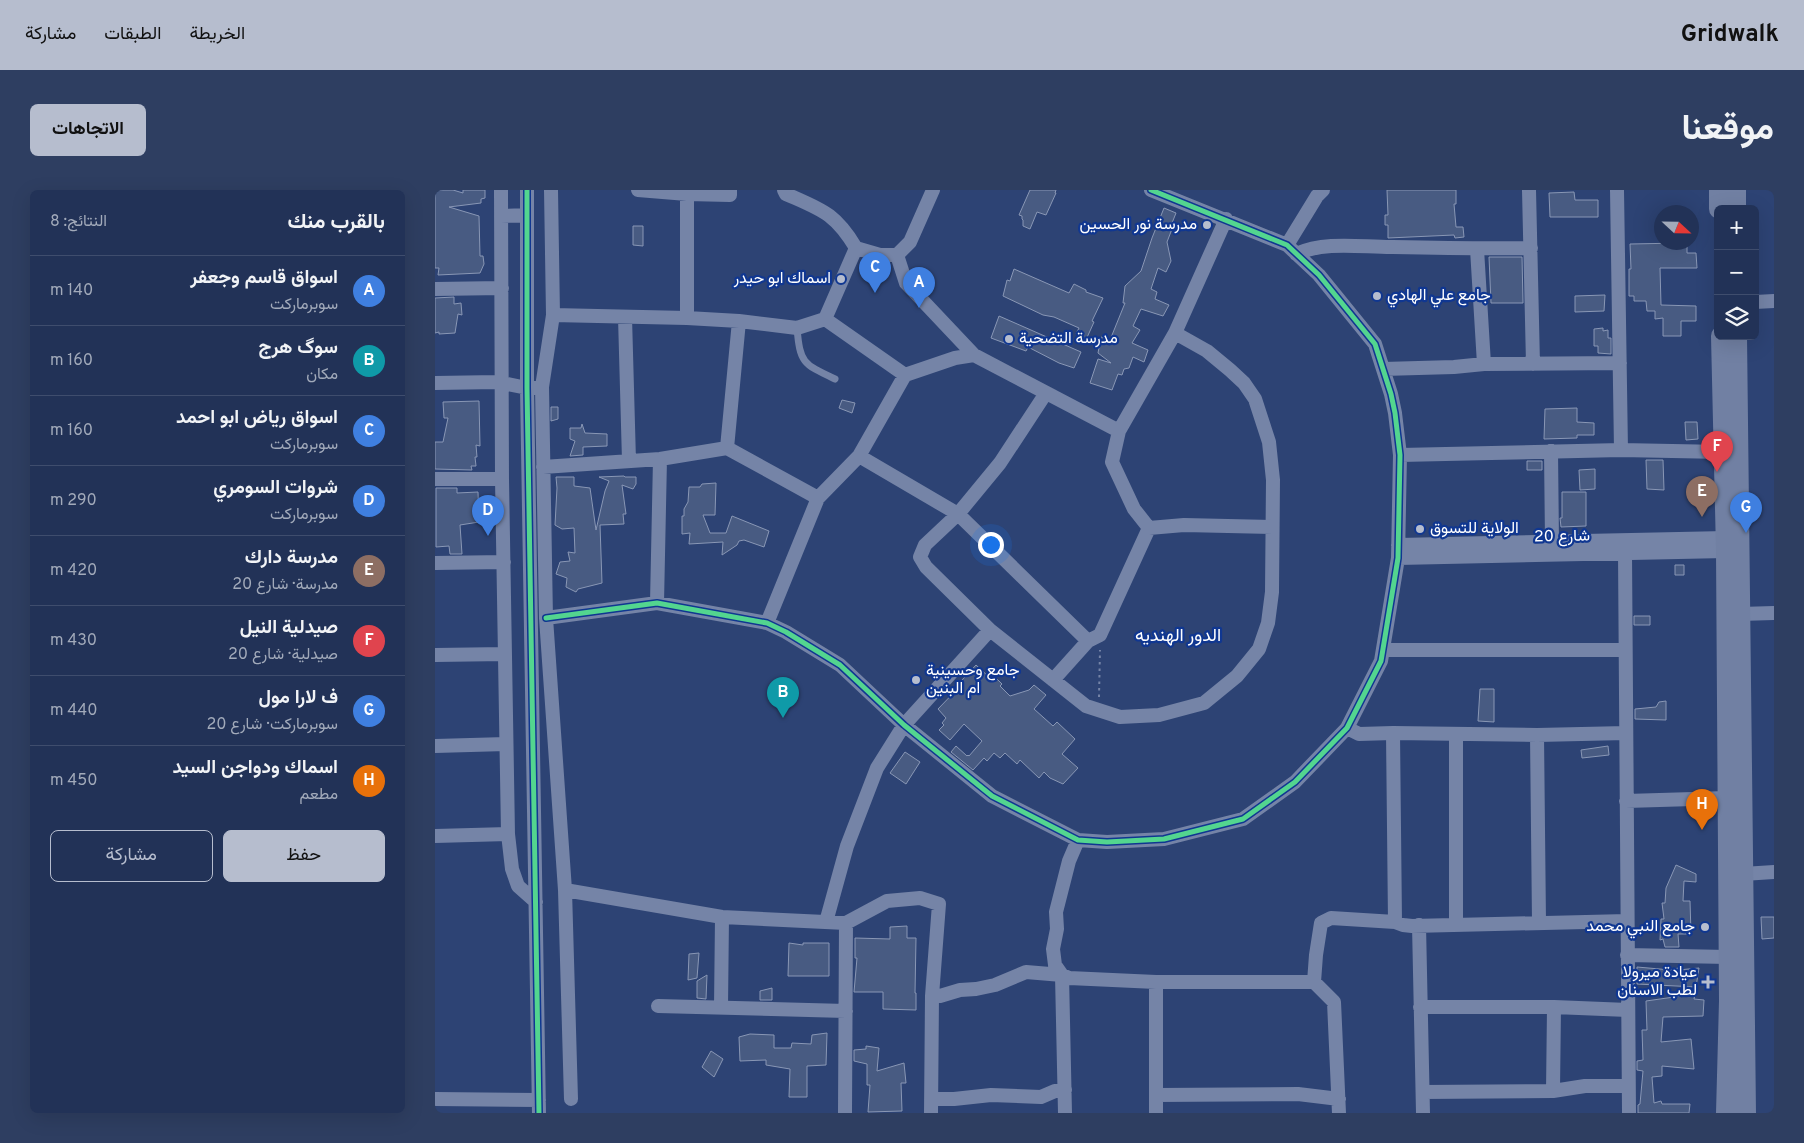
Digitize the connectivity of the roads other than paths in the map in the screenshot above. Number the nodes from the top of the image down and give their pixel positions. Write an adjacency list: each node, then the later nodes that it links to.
1 (501, 190): 19 (street)
2 (527, 190): 18 (street)
3 (551, 190): 30 (street)
4 (638, 190): 14 (street)
5 (730, 190): 14 (street)
6 (784, 190): 15 (street)
7 (933, 190): 25 (street)
8 (1151, 190): 20 (street)
9 (1323, 190): 23 (street)
10 (1529, 190): 22 (street)
11 (1617, 190): 40 (street)
12 (1719, 190): 16 (main road)
13 (1736, 190): 17 (main road)
14 (687, 194): 32 (street)
15 (802, 195): 21 (street)
16 (1719, 205)
17 (1736, 205)
18 (527, 215): 19 (street); 48 (street)
19 (501, 216): 26 (street)
20 (1225, 219): 23 (street); 36 (street)
21 (856, 248): 25 (street); 33 (street)
22 (1531, 248): 24 (street); 42 (street)
23 (1291, 249): 24 (street); 43 (street)
24 (1477, 249): 41 (street)
25 (897, 255): 39 (street)
26 (502, 288): 27 (street); 46 (street)
27 (435, 289)
28 (1774, 301): 29 (street)
29 (1759, 302)
30 (553, 315): 31 (street); 49 (street)
31 (625, 316): 32 (street); 59 (street)
32 (687, 318): 34 (street)
33 (825, 319): 35 (street); 44 (street)
34 (739, 321): 35 (street); 52 (street)
35 (797, 328): 45 (lane)
36 (1175, 333): 51 (street); 65 (street)
37 (1721, 340): 55 (main road)
38 (1737, 340): 75 (main road)
39 (974, 355): 44 (street); 50 (street)
40 (1620, 363): 42 (street); 53 (street)
41 (1483, 364): 42 (street); 43 (street)
42 (1533, 364)
43 (1383, 369): 56 (street)
44 (905, 375): 57 (street)
45 (835, 379)
46 (503, 382): 47 (street); 48 (street); 62 (street)
47 (435, 383)
48 (527, 388): 49 (street); 81 (street)
49 (542, 388): 60 (street)
50 (1046, 393): 51 (street); 64 (street)
51 (1119, 431): 66 (street)
52 (727, 448): 58 (street); 63 (street)
53 (1621, 450): 54 (street); 55 (street)
54 (1551, 451): 56 (street); 67 (street)
55 (1723, 452): 68 (main road)
56 (1400, 455): 69 (street)
57 (859, 456): 63 (street); 64 (street)
58 (660, 459): 59 (street); 73 (street)
59 (629, 461): 60 (street)
60 (543, 467): 76 (street)
61 (435, 479): 62 (street)
62 (502, 479): 71 (street)
63 (818, 498): 77 (street)
64 (958, 514): 78 (street); 79 (street)
65 (1272, 527): 66 (street); 86 (street)
66 (1149, 528): 79 (street)
67 (1552, 542): 68 (street, شارع 20); 69 (street, شارع 20)
68 (1726, 545): 70 (street, شارع 20); 95 (main road)
69 (1398, 552): 70 (street, شارع 20); 82 (street)
70 (1625, 553): 83 (street)
71 (504, 562): 72 (street); 84 (street)
72 (435, 563)
73 (657, 604): 76 (street); 77 (street)
74 (1774, 613): 75 (street)
75 (1740, 614): 101 (main road)
76 (546, 618): 80 (street)
77 (767, 623): 87 (street)
78 (990, 630): 86 (street); 87 (street)
79 (1094, 638): 86 (street)
80 (546, 640): 81 (street); 102 (street)
81 (531, 641): 103 (street)
82 (1383, 650): 83 (street); 88 (street)
83 (1625, 650): 89 (street)
84 (505, 654): 85 (street); 93 (street)
85 (435, 656)
86 (1053, 680)
87 (904, 725): 99 (street); 106 (street)
88 (1347, 728): 90 (street); 99 (street)
89 (1626, 732): 92 (street); 96 (street)
90 (1393, 733): 91 (street); 107 (street)
91 (1456, 734): 92 (street); 110 (street)
92 (1537, 735): 108 (street)
93 (505, 744): 94 (street); 97 (street)
94 (435, 746)
95 (1727, 798): 96 (street); 113 (main road)
96 (1626, 801): 105 (street)
97 (507, 834): 98 (street); 103 (street)
98 (435, 836)
99 (1077, 840): 114 (street)
100 (1774, 872): 101 (street)
101 (1743, 874): 117 (main road)
102 (565, 890): 104 (street); 131 (street)
103 (535, 902): 132 (street)
104 (722, 916): 106 (street); 120 (street)
105 (1627, 921): 108 (street); 112 (street)
106 (827, 922): 109 (street)
107 (1395, 922): 111 (street); 116 (street)
108 (1539, 922): 110 (street)
109 (847, 923): 118 (street); 124 (street)
110 (1456, 924): 111 (street)
111 (1419, 925): 121 (street)
112 (1627, 954): 113 (street); 123 (street)
113 (1728, 957): 117 (main road)
114 (1062, 975): 115 (street); 118 (street); 126 (street)
115 (1157, 982): 116 (street); 129 (street)
116 (1314, 982): 134 (street)
117 (1736, 983): 140 (main road); 141 (main road)
118 (932, 996): 133 (street)
119 (658, 1006): 120 (street)
120 (721, 1007): 124 (street)
121 (1420, 1007): 122 (street); 128 (street)
122 (1554, 1007): 123 (street); 127 (street)
123 (1628, 1010): 125 (street)
124 (846, 1011): 135 (street)
125 (1629, 1086): 127 (street); 139 (street)
126 (1065, 1090): 133 (street); 136 (street)
127 (1553, 1090): 128 (street)
128 (1423, 1092): 138 (street)
129 (1157, 1095): 134 (street); 137 (street)
130 (435, 1099): 132 (street)
131 (571, 1099)
132 (539, 1106)
133 (931, 1106)
134 (1339, 1106)
135 (845, 1113)
136 (1065, 1113)
137 (1156, 1113)
138 (1423, 1113)
139 (1629, 1113)
140 (1726, 1113)
141 (1746, 1113)

